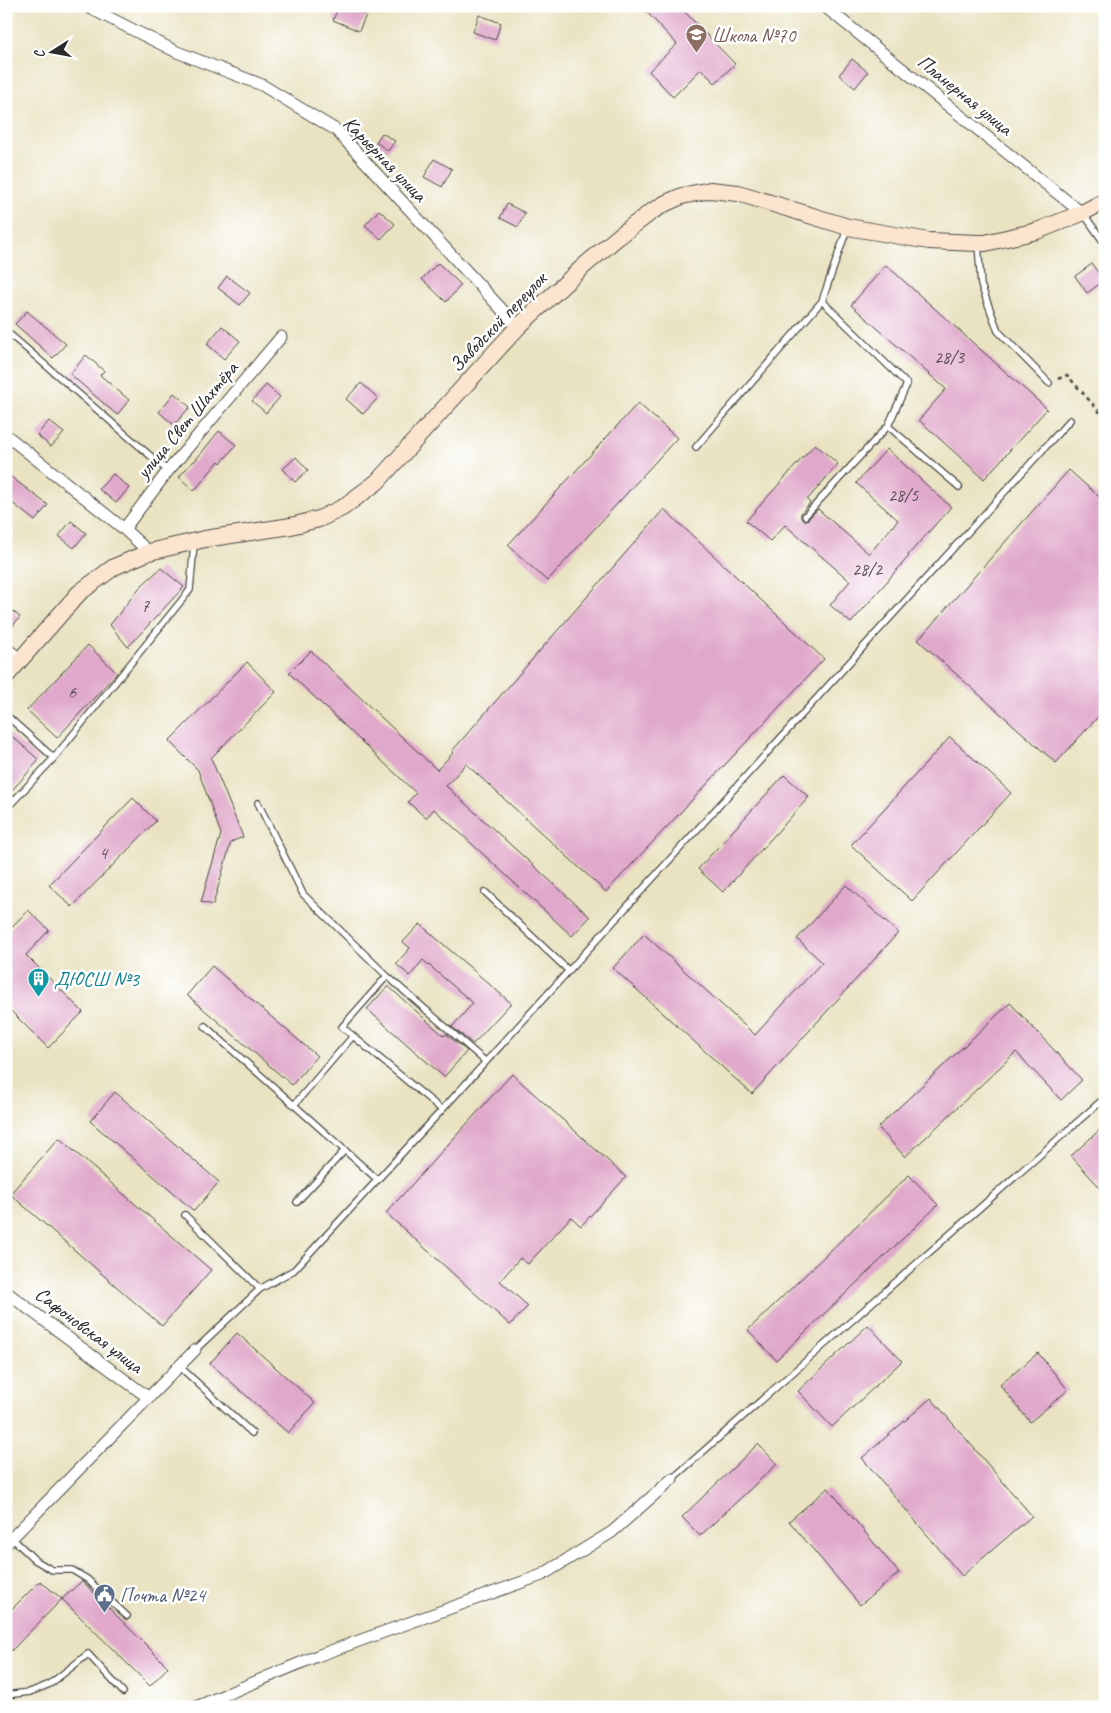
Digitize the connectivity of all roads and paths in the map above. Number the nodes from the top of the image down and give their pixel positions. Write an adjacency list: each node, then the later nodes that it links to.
1 (86, 6): 9 (street, Карьерная улица)
2 (824, 6): 4 (street, Планерная улица)
3 (1105, 201): 4 (main road, Заводской переулок)
4 (1082, 213): 6 (main road, Заводской переулок); 7 (lane)
5 (848, 227): 6 (main road, Заводской переулок); 8 (lane); 9 (main road, Заводской переулок)
6 (978, 243): 12 (lane)
7 (1105, 244)
8 (822, 301): 14 (lane); 17 (lane)
9 (518, 327): 22 (main road, Заводской переулок)
10 (6, 331): 18 (lane)
11 (281, 337): 18 (street, улица Свет Шахтёра)
12 (1049, 383): 16 (path)
13 (1070, 420): 32 (lane)
14 (888, 426): 19 (lane); 20 (lane)
15 (6, 436): 21 (street)
16 (1105, 440)
17 (696, 447)
18 (168, 471): 21 (street, улица Свет Шахтёра)
19 (959, 487)
20 (805, 516)
21 (124, 529): 23 (street)
22 (194, 542): 23 (main road, Заводской переулок); 28 (lane)
23 (149, 552): 25 (main road, Заводской переулок)
24 (6, 648): 25 (street)
25 (21, 660): 26 (main road, Заводской переулок)
26 (6, 676)
27 (6, 715): 28 (lane)
28 (54, 758): 30 (lane)
29 (258, 803): 33 (lane)
30 (6, 809)
31 (485, 892): 32 (lane)
32 (569, 971): 36 (lane)
33 (388, 976): 35 (lane); 36 (lane)
34 (205, 1026): 37 (lane)
35 (353, 1036): 37 (lane); 39 (lane)
36 (486, 1062): 39 (lane)
37 (294, 1105): 40 (lane)
38 (1105, 1107): 50 (lane)
39 (442, 1110): 41 (lane)
40 (345, 1150): 41 (lane); 42 (lane)
41 (378, 1180): 44 (lane)
42 (297, 1202)
43 (185, 1216): 44 (lane)
44 (260, 1289): 46 (lane)
45 (6, 1292): 48 (street, Сафоновская улица)
46 (195, 1350): 47 (street)
47 (179, 1366): 48 (street); 49 (lane)
48 (148, 1398): 51 (street)
49 (252, 1433)
50 (672, 1479): 55 (street)
51 (9, 1541): 52 (lane)
52 (127, 1616)
53 (124, 1692): 54 (lane)
54 (6, 1695)
55 (196, 1707)

